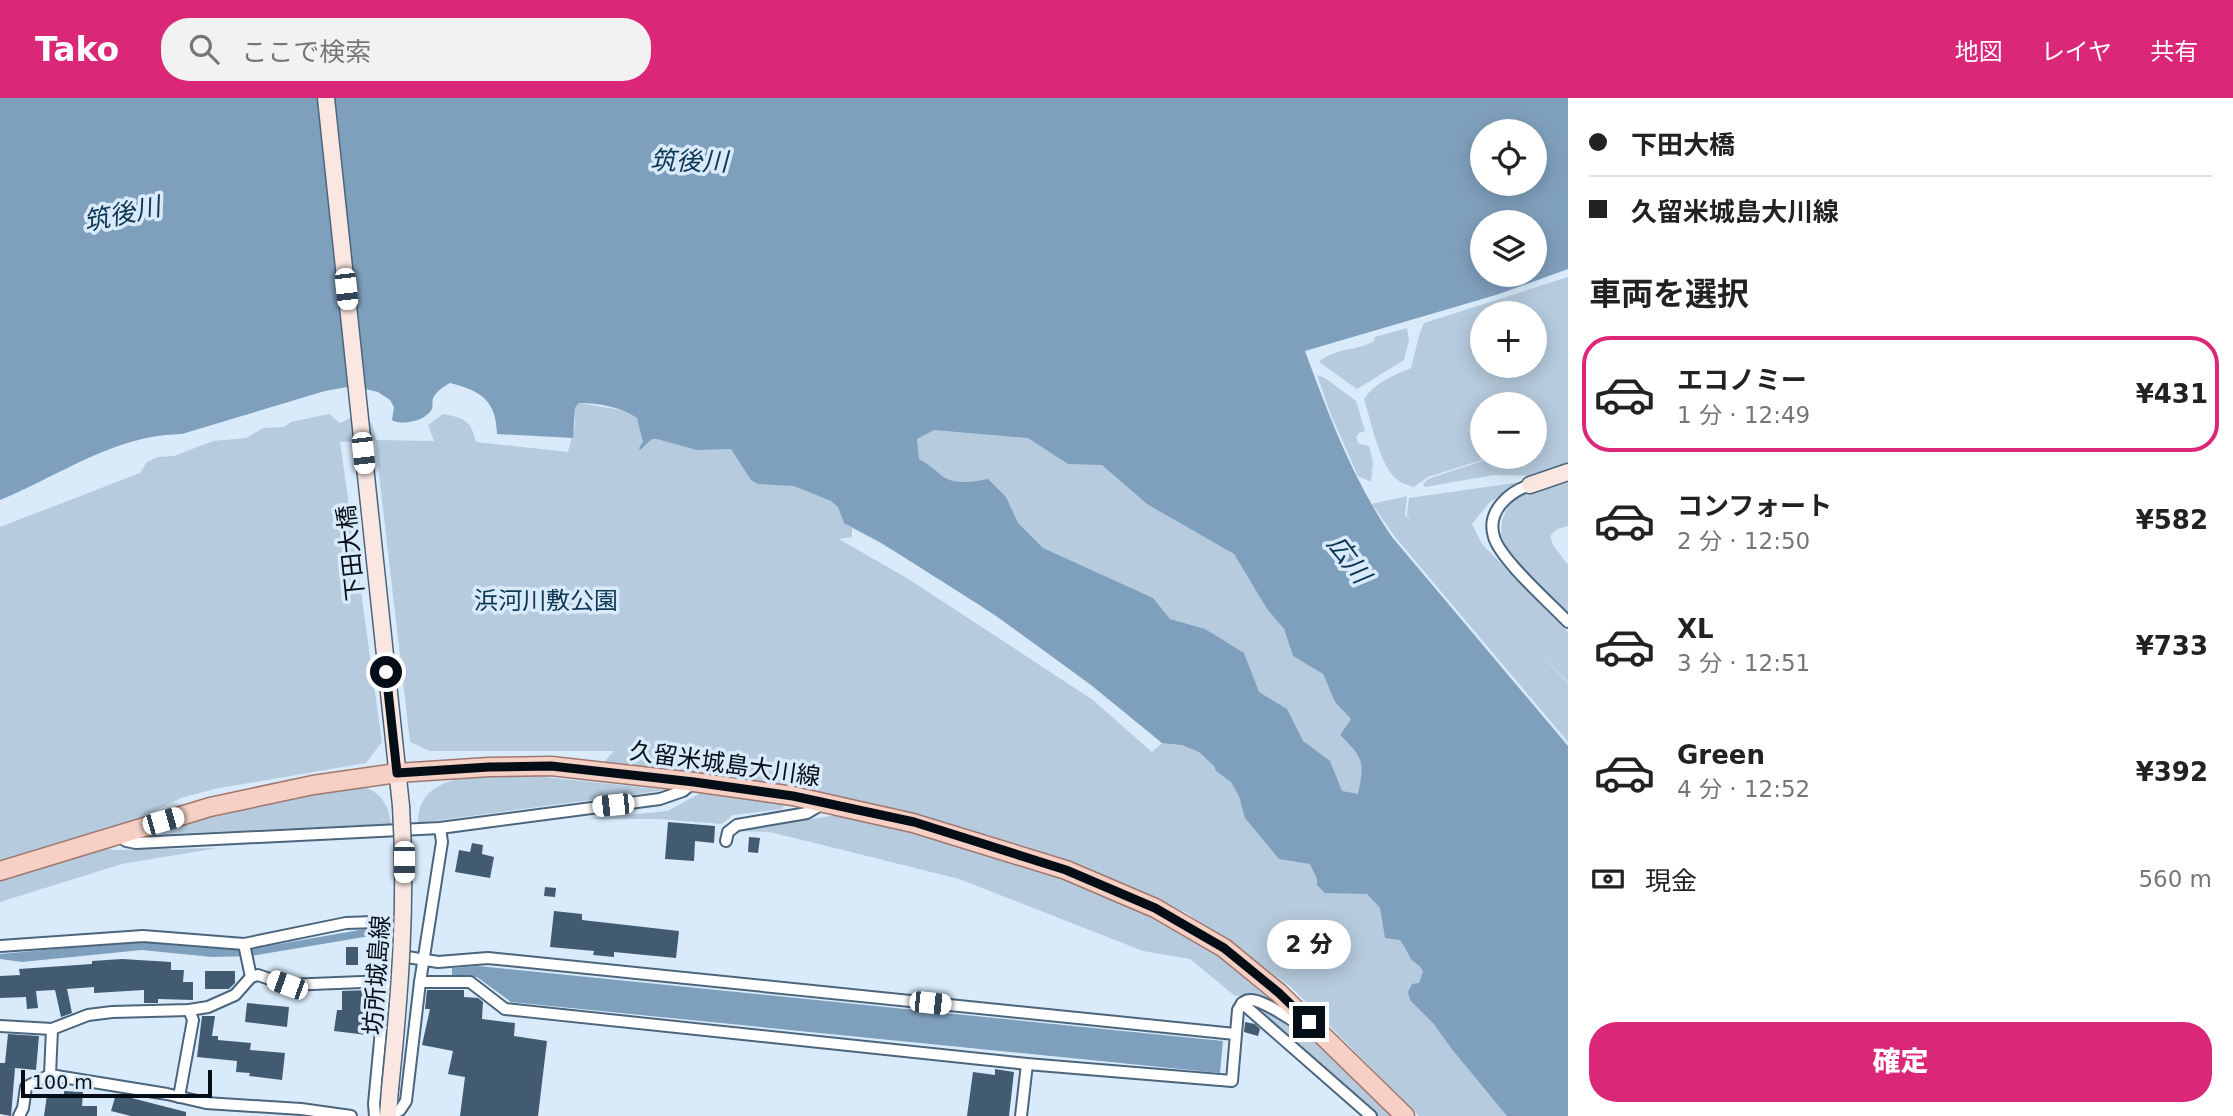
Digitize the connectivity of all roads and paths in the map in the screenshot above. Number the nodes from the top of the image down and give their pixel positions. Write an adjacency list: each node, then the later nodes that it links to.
1 (326, 98): 5 (main road, 下田大橋)
2 (1568, 472): 3 (main road)
3 (1530, 485): 4 (street)
4 (1568, 622)
5 (395, 754): 6 (main road, 坊所城島線)
6 (397, 773): 7 (main road, 久留米城島大川線); 10 (main road, 久留米城島大川線); 32 (main road, 坊所城島線, bridge)
7 (694, 782): 8 (main road, 久留米城島大川線); 9 (street)
8 (824, 803): 11 (street); 25 (main road, 久留米城島大川線)
9 (440, 828): 10 (street); 16 (street)
10 (117, 834): 12 (main road, 久留米城島大川線)
11 (726, 841)
12 (0, 871)
13 (244, 944): 14 (street); 15 (street); 17 (street)
14 (0, 946)
15 (389, 954): 16 (street); 18 (street)
16 (424, 961): 19 (street); 24 (street)
17 (251, 977): 18 (street); 21 (street)
18 (387, 981): 31 (street)
19 (420, 982): 26 (street); 32 (street)
20 (1242, 1003): 24 (street); 25 (street); 34 (street)
21 (189, 1010): 23 (street); 28 (street)
22 (0, 1026): 23 (street)
23 (52, 1029): 27 (street)
24 (1235, 1034): 26 (street)
25 (1324, 1037): 35 (main road, 久留米城島大川線)
26 (1027, 1064): 33 (street)
27 (50, 1075): 28 (street); 29 (street)
28 (179, 1097): 30 (street)
29 (19, 1116)
30 (351, 1116)
31 (375, 1116)
32 (388, 1116)
33 (1021, 1116)
34 (1371, 1116)
35 (1405, 1116)

